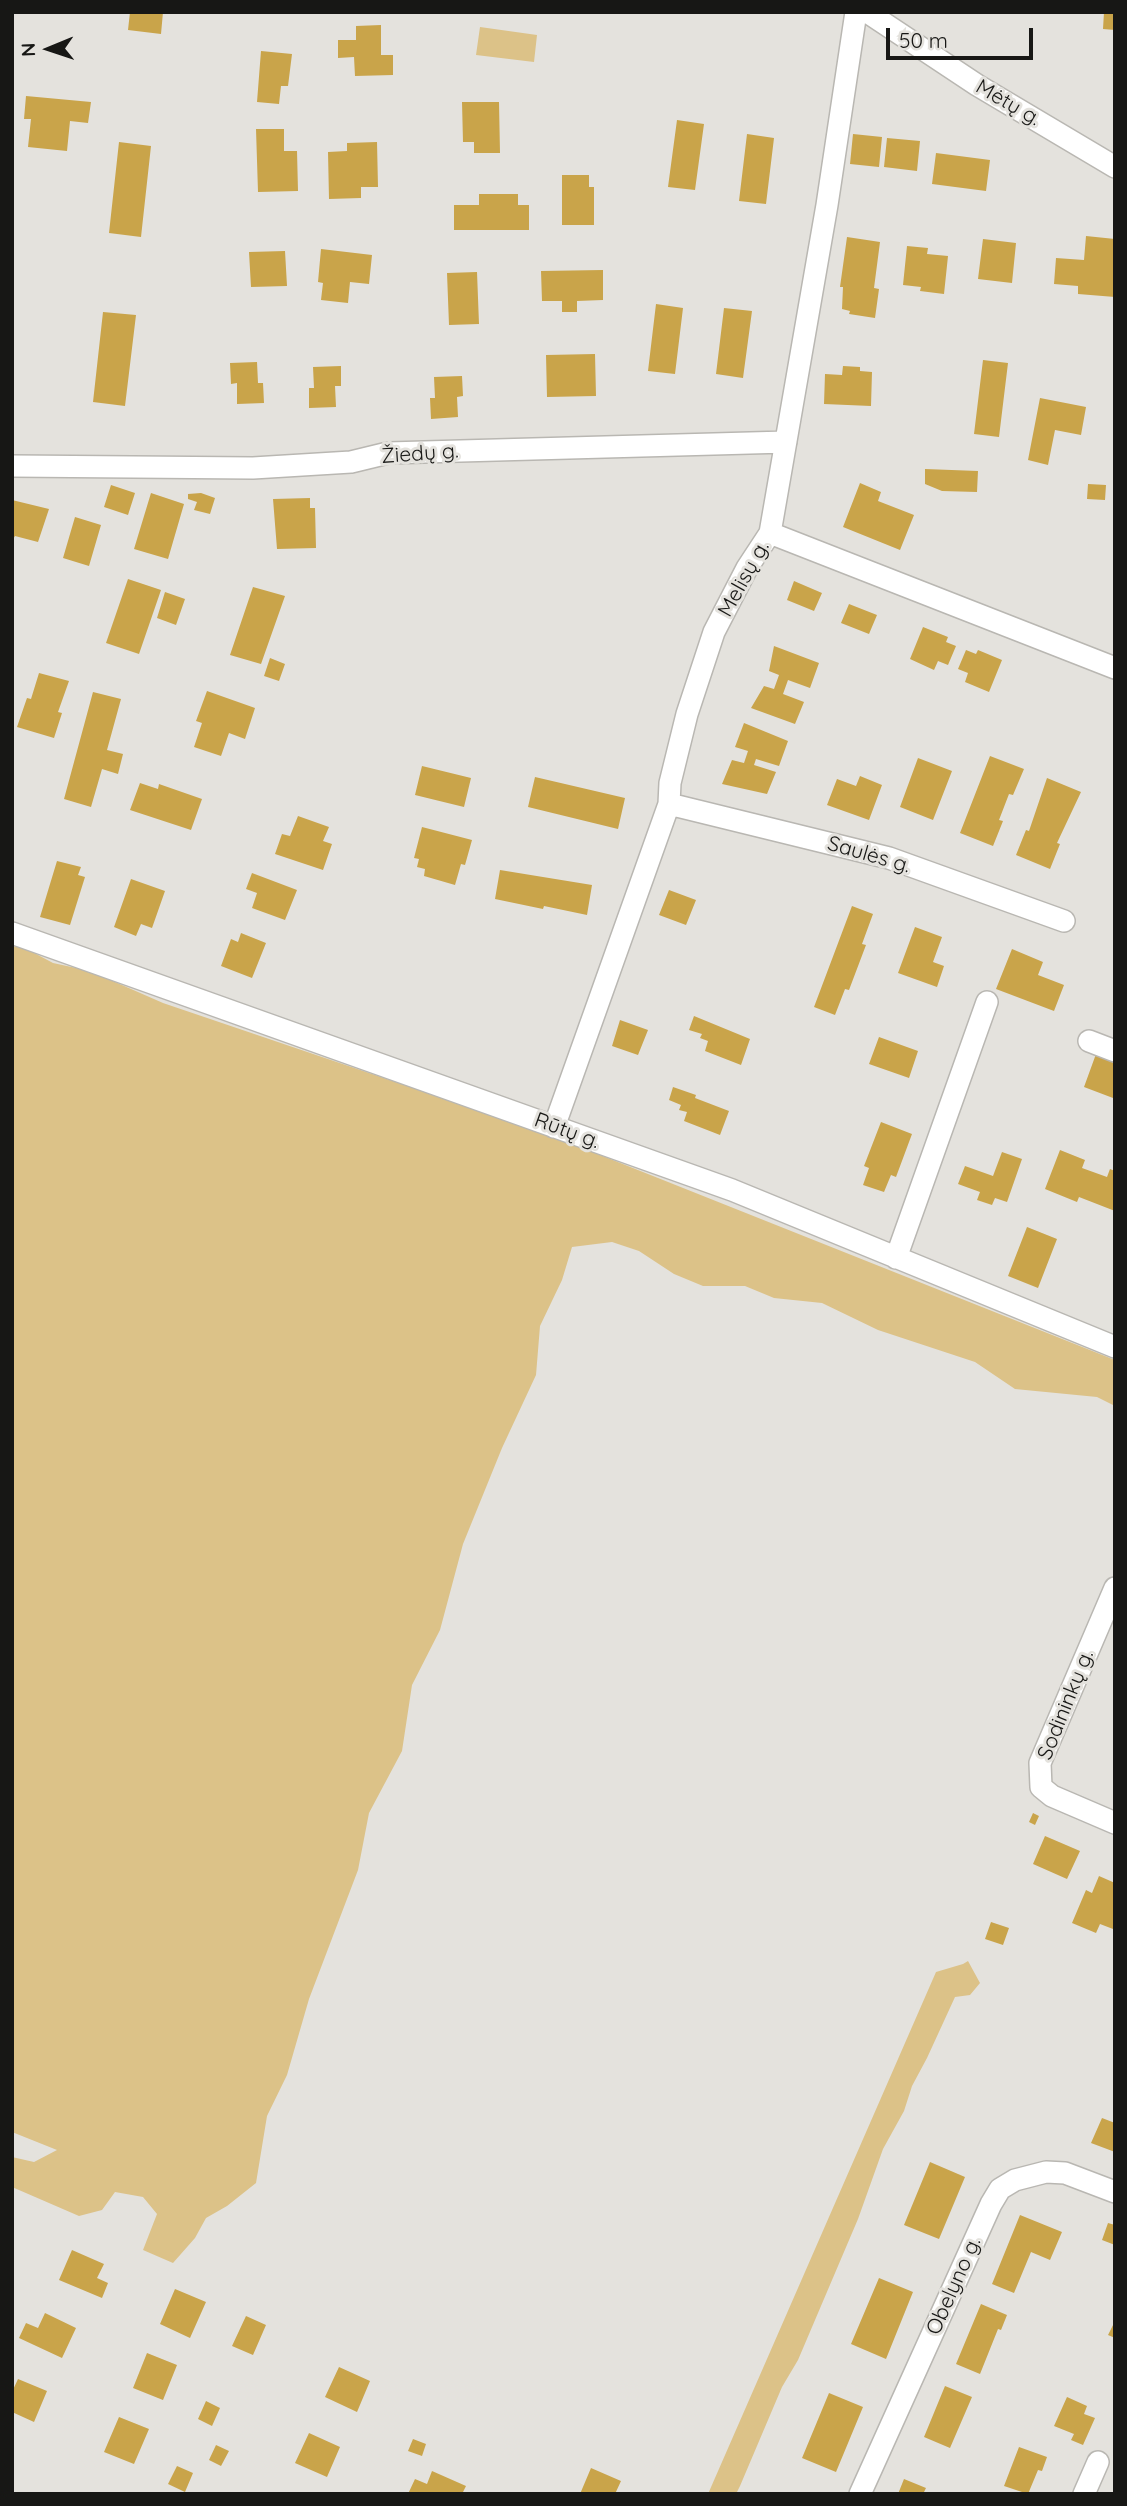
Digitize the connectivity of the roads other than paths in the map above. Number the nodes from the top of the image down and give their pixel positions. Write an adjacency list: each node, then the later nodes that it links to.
1 (856, 12): 4 (street, Melisų g.)
2 (867, 12): 3 (street, Mėtų g.)
3 (1115, 167)
4 (786, 442): 5 (street, Žiedų g.); 6 (street, Melisų g.)
5 (12, 466)
6 (770, 533): 7 (street); 8 (street, Melisų g.)
7 (1115, 668)
8 (669, 804): 9 (street, Saulės g.); 14 (street, Melisų g.)
9 (1064, 921)
10 (12, 933): 14 (street, Rūtų g.)
11 (987, 1002): 15 (street)
12 (1088, 1041): 13 (street)
13 (1115, 1051)
14 (554, 1126): 15 (street, Rūtų g.)
15 (896, 1258): 16 (street, Rūtų g.)
16 (1115, 1347)
17 (1115, 1588): 18 (street, Sodininkų g.)
18 (1115, 1823)
19 (1115, 2192): 21 (street, Obelyno g.)
20 (1098, 2462): 22 (street)
21 (860, 2494)
22 (1084, 2494)

